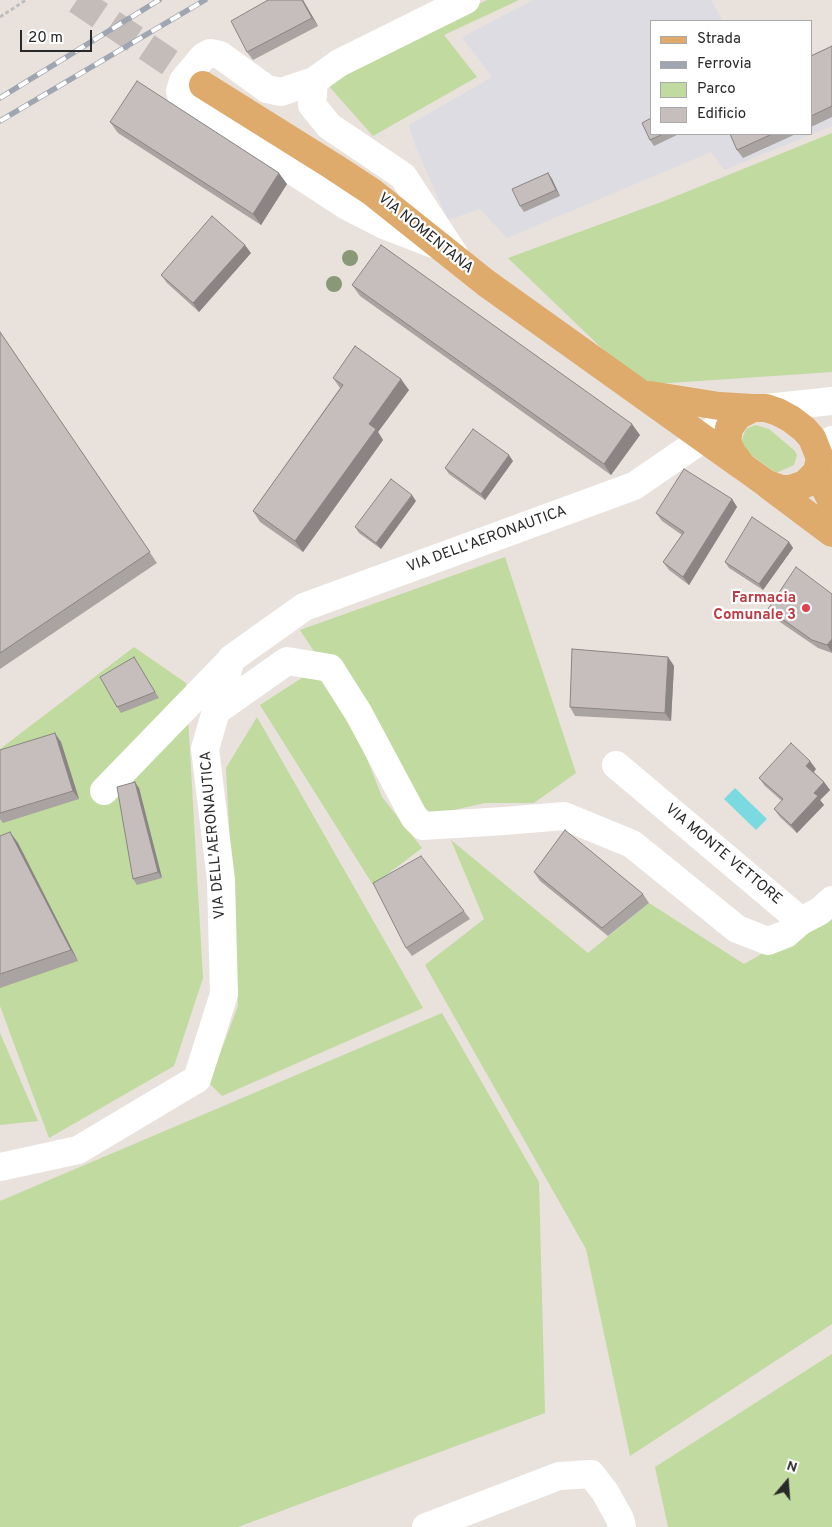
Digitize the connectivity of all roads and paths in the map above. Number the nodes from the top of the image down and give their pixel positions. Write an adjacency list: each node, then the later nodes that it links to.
1 (26, 0): 3 (path)
2 (466, 0): 4 (street)
3 (0, 16)
4 (314, 82): 5 (street); 6 (street)
5 (192, 92): 6 (main road, VIA NOMENTANA)
6 (460, 264): 7 (main road, VIA NOMENTANA)
7 (641, 393): 9 (main road, VIA NOMENTANA); 10 (main road, VIA NOMENTANA)
8 (832, 401): 9 (street)
9 (752, 411): 10 (street, VIA DELL'AERONAUTICA); 11 (main road); 12 (main road)
10 (704, 438): 12 (main road, VIA NOMENTANA); 16 (street, VIA DELL'AERONAUTICA)
11 (823, 457): 13 (main road); 14 (main road)
12 (742, 466): 13 (main road)
13 (767, 484): 15 (main road)
14 (832, 502)
15 (832, 533)
16 (231, 659): 17 (street, VIA DELL'AERONAUTICA); 19 (street)
17 (216, 711): 21 (street); 22 (street, VIA DELL'AERONAUTICA)
18 (616, 765): 21 (street, VIA MONTE VETTORE)
19 (104, 791)
20 (832, 900): 21 (street)
21 (801, 921)
22 (0, 1167)
23 (426, 1527): 24 (street)
24 (622, 1527)

